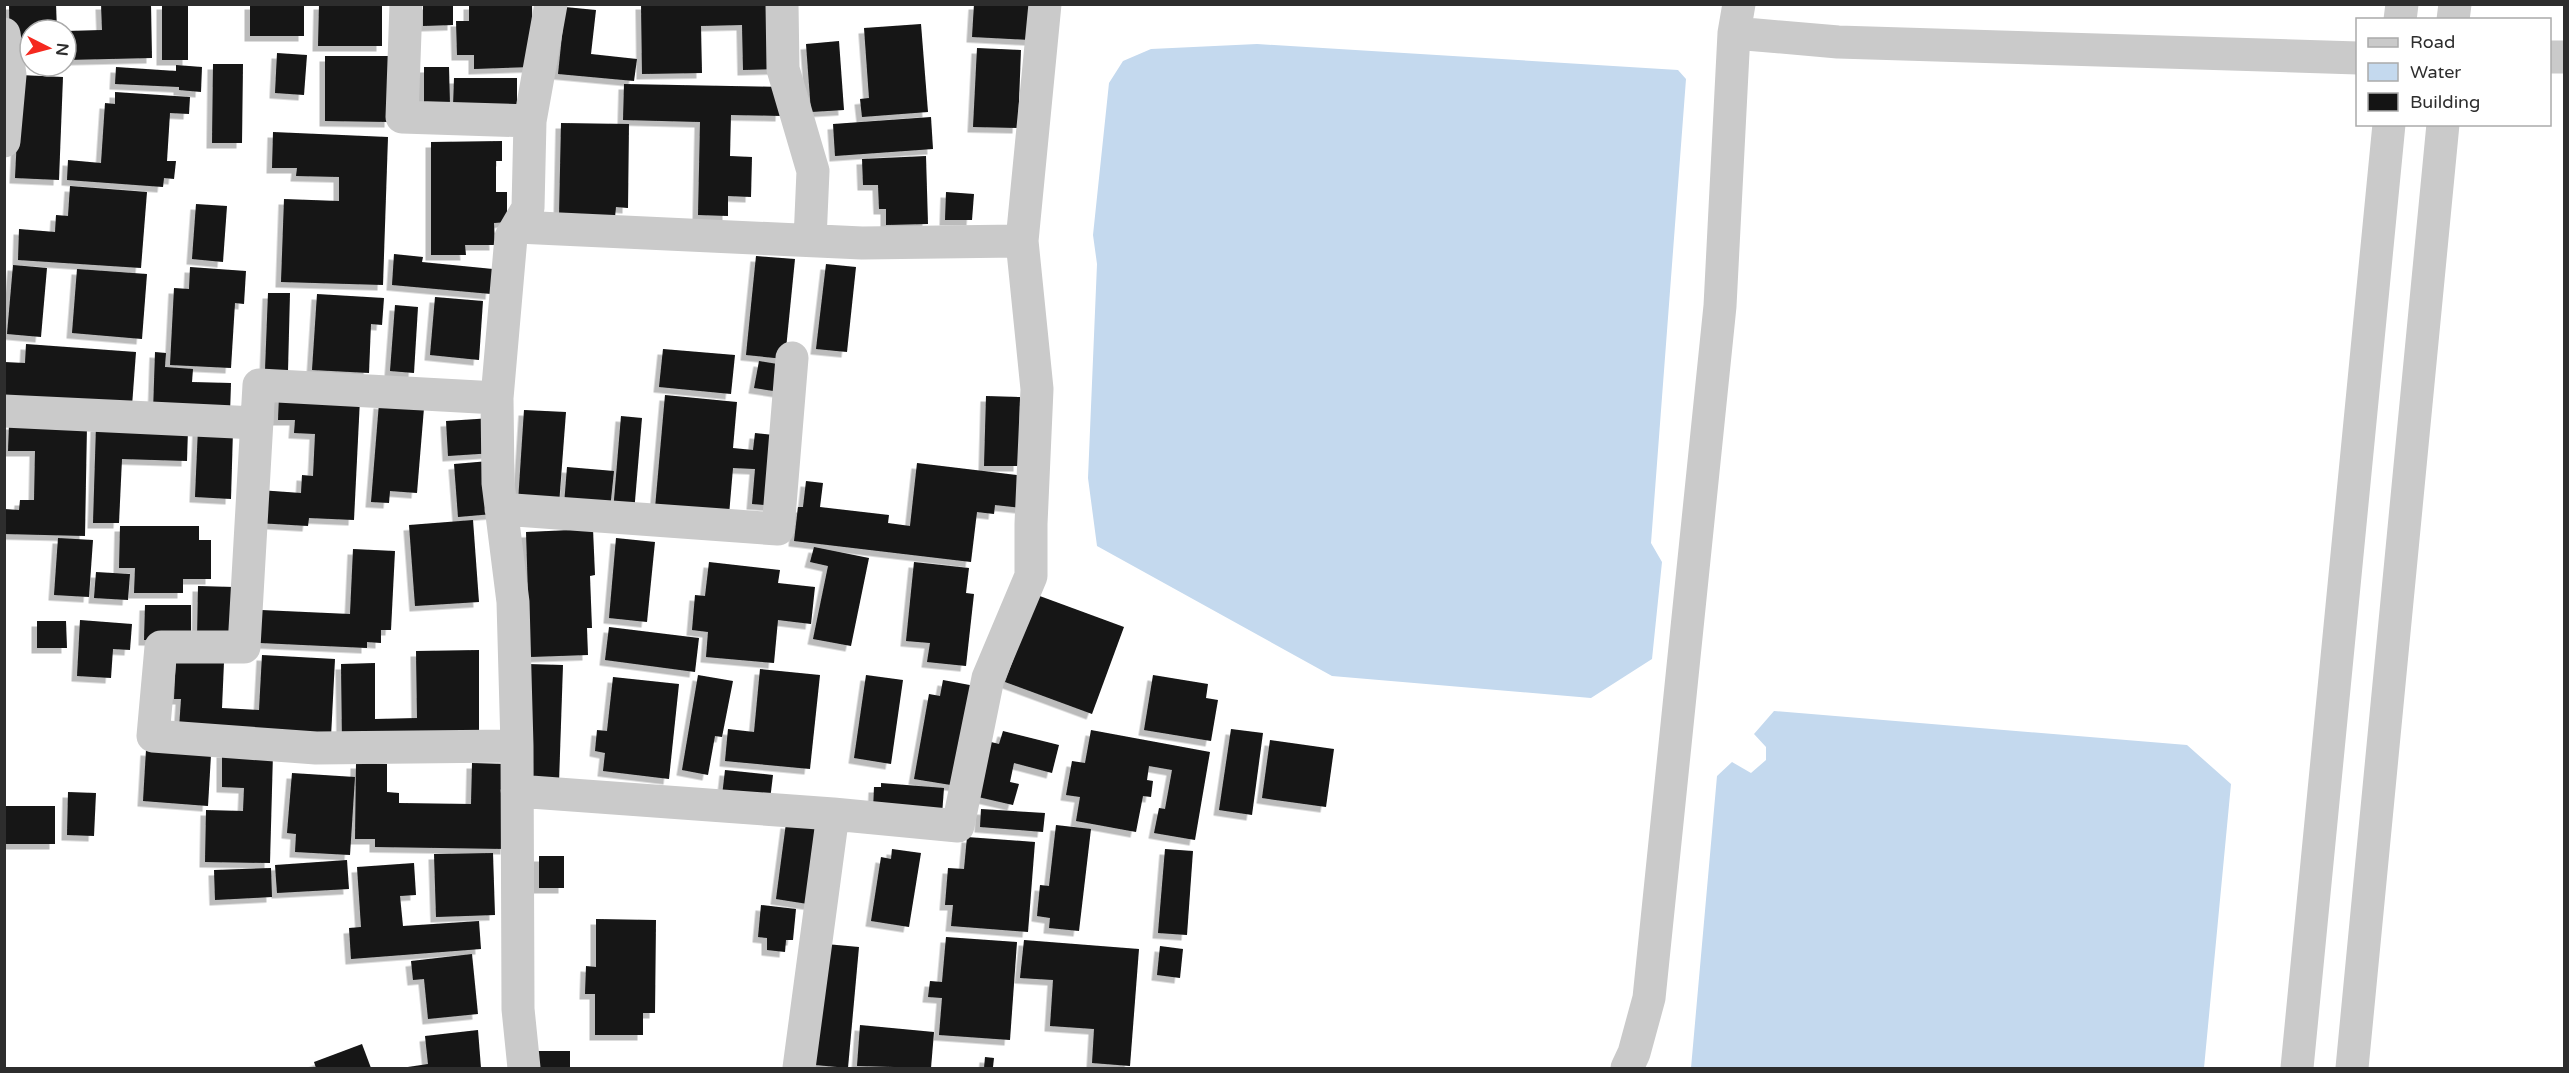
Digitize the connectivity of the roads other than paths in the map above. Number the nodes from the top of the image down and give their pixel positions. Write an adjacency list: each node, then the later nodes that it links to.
1 (406, 4): 8 (street)
2 (551, 4): 8 (street)
3 (782, 4): 13 (street)
4 (1045, 4): 14 (street)
5 (1737, 19): 7 (street); 25 (street)
6 (4, 34): 11 (street)
7 (2356, 58)
8 (530, 121): 12 (street)
9 (2389, 126): 26 (street)
10 (2443, 126): 27 (street)
11 (4, 141)
12 (517, 227): 13 (street); 16 (street)
13 (810, 240): 14 (street)
14 (1022, 241): 22 (street)
15 (792, 358): 19 (street)
16 (497, 398): 18 (street); 19 (street)
17 (4, 411): 18 (street)
18 (257, 423): 20 (street)
19 (501, 509): 20 (street)
20 (517, 746): 21 (street)
21 (517, 791): 22 (street); 23 (street)
22 (833, 814): 24 (street)
23 (524, 1068)
24 (799, 1068)
25 (1627, 1068)
26 (2297, 1068)
27 (2352, 1068)

